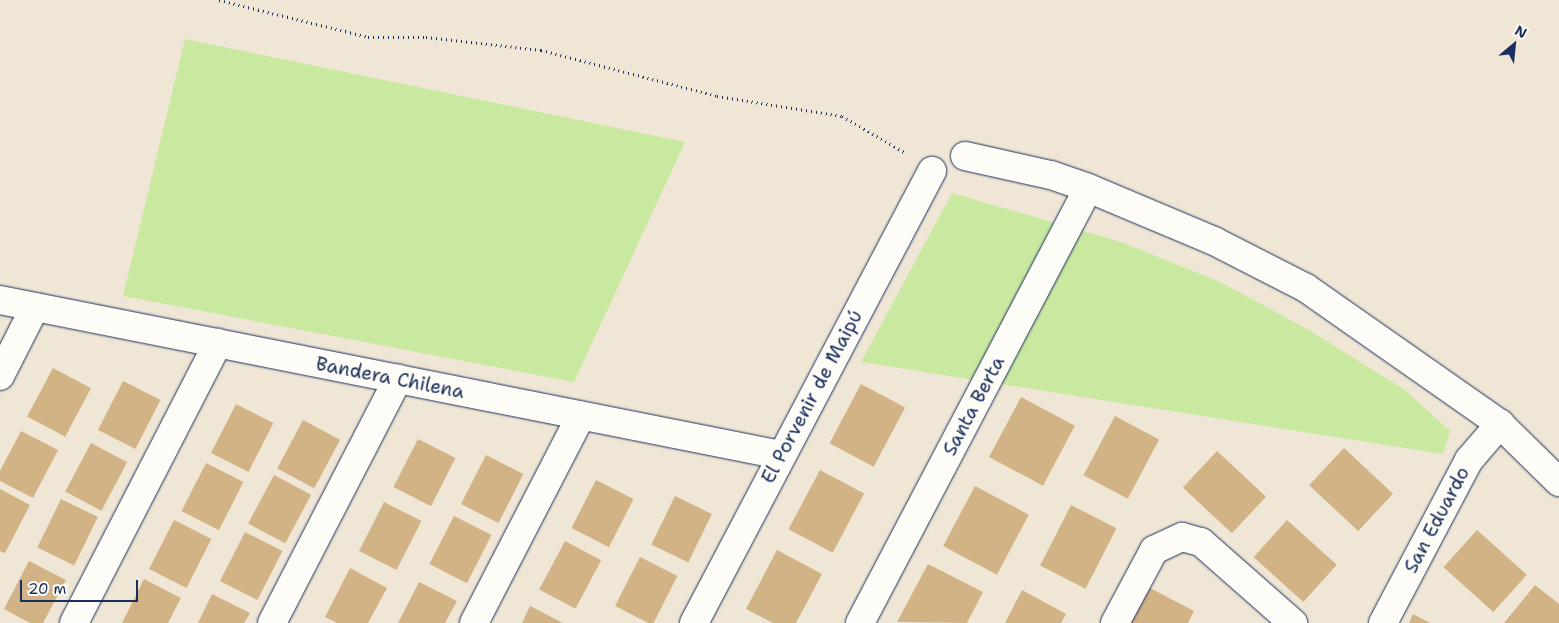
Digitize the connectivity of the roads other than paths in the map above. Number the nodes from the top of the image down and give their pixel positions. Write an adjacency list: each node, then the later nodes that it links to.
1 (965, 156): 3 (street)
2 (932, 171): 11 (street, El Porvenir de Maipú)
3 (1088, 188): 10 (street); 17 (street, Santa Berta)
4 (0, 300): 5 (street, Bandera Chilena)
5 (35, 307): 6 (street, Bandera Chilena); 7 (street)
6 (218, 344): 8 (street, Bandera Chilena); 13 (street)
7 (0, 376)
8 (398, 379): 9 (street, Bandera Chilena); 14 (street)
9 (581, 416): 11 (street, Bandera Chilena); 15 (street)
10 (1500, 424): 12 (street); 20 (street, San Eduardo)
11 (781, 455): 16 (street, El Porvenir de Maipú)
12 (1559, 482)
13 (74, 623)
14 (272, 623)
15 (474, 623)
16 (694, 623)
17 (860, 623)
18 (1115, 623): 19 (street)
19 (1293, 623)
20 (1383, 623)

